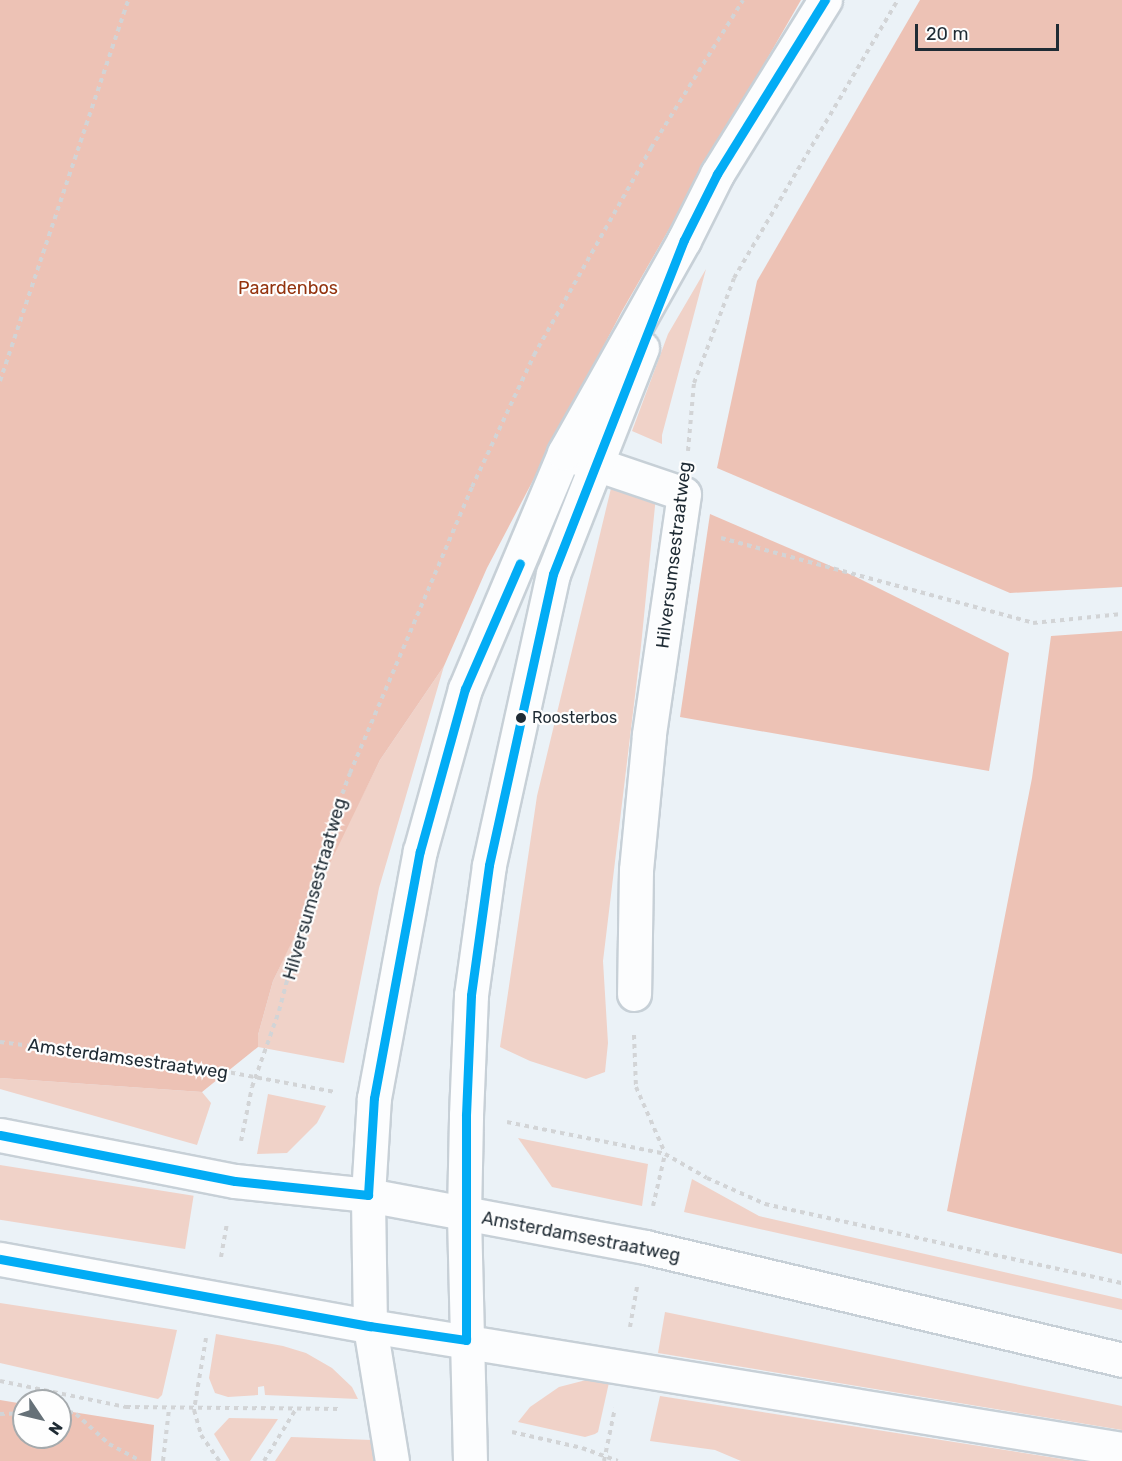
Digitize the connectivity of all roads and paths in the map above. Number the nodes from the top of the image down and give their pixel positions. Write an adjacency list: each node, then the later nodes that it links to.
1 (128, 0): 6 (path)
2 (742, 0): 13 (path, Hilversumsestraatweg)
3 (825, 0): 5 (main road)
4 (898, 0): 9 (path, Hilversumsestraatweg)
5 (684, 240): 7 (main road); 8 (main road)
6 (0, 381)
7 (564, 453): 8 (main road); 17 (main road)
8 (597, 465): 9 (main road); 18 (main road)
9 (683, 508): 10 (path); 11 (main road, Hilversumsestraatweg)
10 (1122, 614)
11 (633, 994): 15 (path)
12 (0, 1042): 13 (path, Amsterdamsestraatweg)
13 (255, 1078): 16 (path, Hilversumsestraatweg)
14 (0, 1135): 16 (main road, Amsterdamsestraatweg)
15 (665, 1154): 19 (path); 21 (path)
16 (235, 1181): 17 (main road, Amsterdamsestraatweg); 22 (path, Hilversumsestraatweg)
17 (368, 1195): 18 (main road, Amsterdamsestraatweg); 23 (main road)
18 (464, 1214): 19 (main road, Amsterdamsestraatweg); 24 (main road)
19 (645, 1247): 25 (main road, Amsterdamsestraatweg); 26 (path)
20 (0, 1259): 22 (main road)
21 (1122, 1283)
22 (214, 1297): 23 (main road); 30 (path, Hilversumsestraatweg)
23 (370, 1326): 24 (main road); 38 (main road)
24 (466, 1340): 26 (main road); 39 (main road)
25 (1122, 1360)
26 (623, 1365): 32 (main road); 33 (path)
27 (0, 1381): 29 (path)
28 (297, 1408): 37 (path)
29 (169, 1409): 30 (path); 35 (path)
30 (194, 1410): 36 (path)
31 (72, 1413): 34 (path)
32 (1122, 1449)
33 (606, 1459): 40 (path)
34 (141, 1461)
35 (163, 1461)
36 (219, 1461)
37 (264, 1461)
38 (392, 1461)
39 (470, 1461)
40 (618, 1461)

